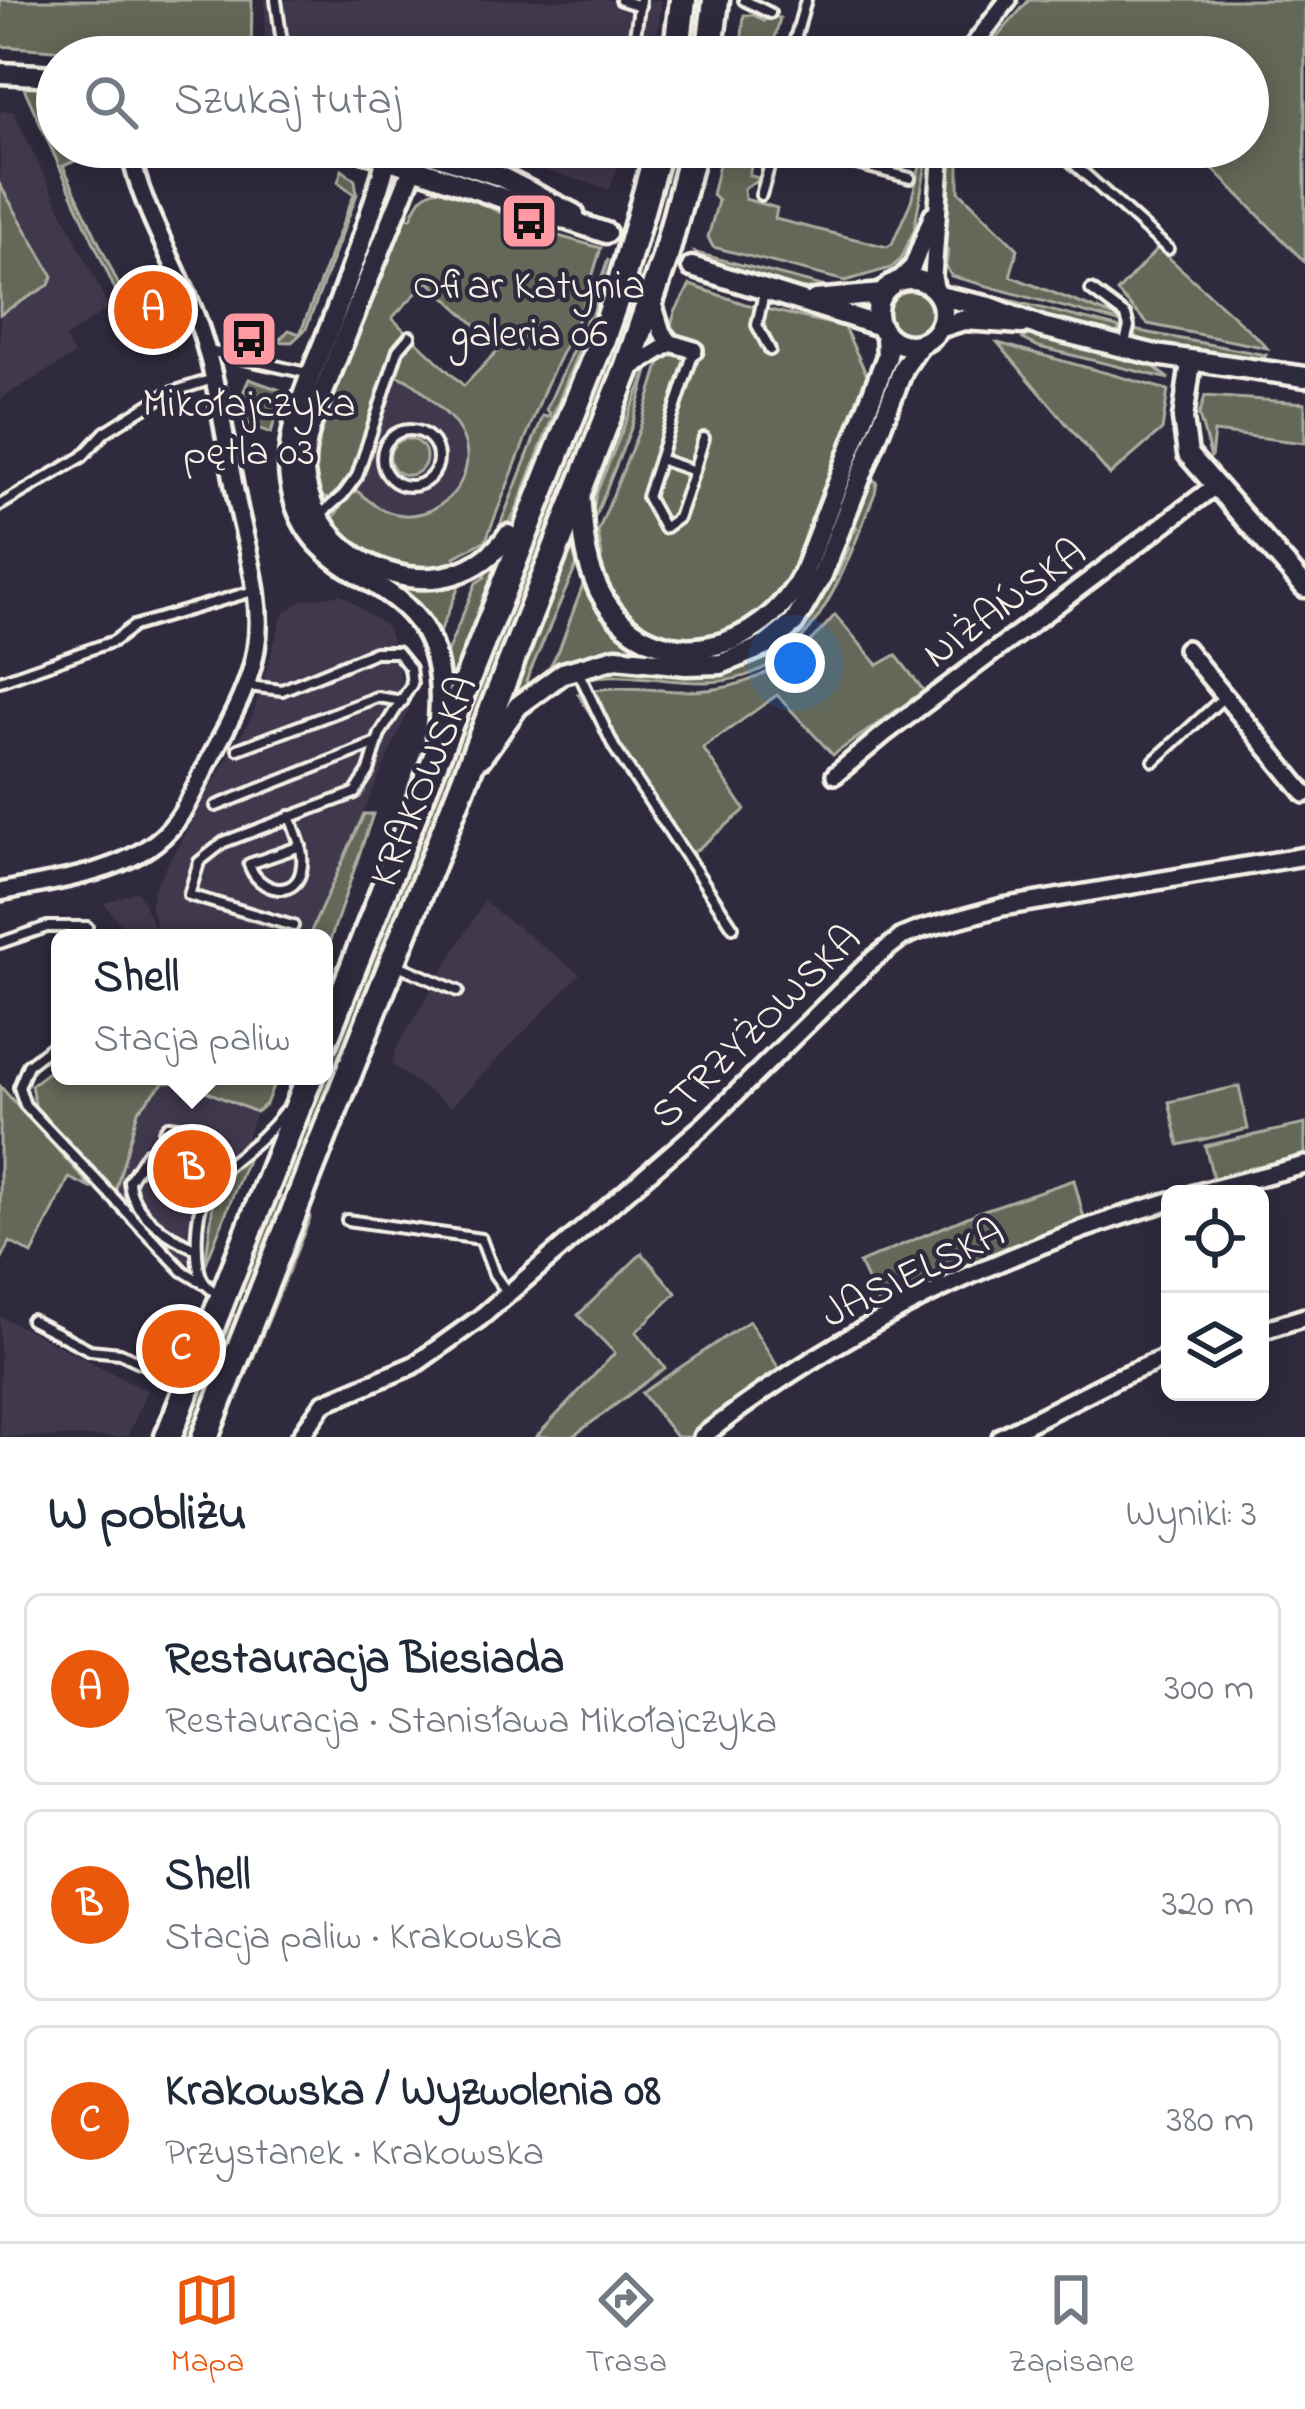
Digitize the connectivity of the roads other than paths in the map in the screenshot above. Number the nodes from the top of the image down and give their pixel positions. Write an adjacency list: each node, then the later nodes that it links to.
1 (276, 0): 10 (lane)
2 (621, 0): 7 (lane)
3 (683, 0): 12 (main road)
4 (716, 0): 13 (main road)
5 (744, 0): 9 (lane)
6 (806, 0): 14 (lane)
7 (640, 3): 11 (lane)
8 (997, 4): 15 (street)
9 (770, 14)
10 (281, 36)
11 (635, 36)
12 (679, 36)
13 (712, 36)
14 (796, 36)
15 (978, 36)
16 (0, 73): 17 (street)
17 (36, 75)
18 (135, 168): 50 (street)
19 (385, 168): 53 (street)
20 (404, 168): 65 (street)
21 (449, 168): 22 (street)
22 (469, 168)
23 (650, 168): 57 (main road, KRAKOWSKA)
24 (688, 168): 39 (main road, KRAKOWSKA)
25 (769, 168): 30 (lane)
26 (872, 168): 29 (lane)
27 (940, 168): 31 (street)
28 (1078, 168): 32 (lane)
29 (910, 178)
30 (761, 195)
31 (936, 206): 34 (street); 38 (street)
32 (1168, 249)
33 (692, 267): 36 (street)
34 (899, 280): 37 (street); 38 (street)
35 (1091, 290): 47 (lane)
36 (765, 292): 40 (street); 49 (lane)
37 (882, 294): 40 (street); 43 (street)
38 (938, 294): 41 (street); 42 (street)
39 (652, 297): 45 (street); 52 (main road, KRAKOWSKA)
40 (803, 301): 43 (street)
41 (1036, 325): 42 (street); 47 (street)
42 (939, 328): 46 (street)
43 (883, 330): 46 (street); 67 (street)
44 (410, 336): 61 (lane)
45 (671, 343): 48 (street); 52 (street)
46 (920, 344): 67 (street)
47 (1124, 348): 51 (street)
48 (694, 350): 58 (lane)
49 (770, 350)
50 (206, 351): 53 (lane); 55 (street)
51 (1192, 362): 54 (street); 62 (street)
52 (626, 371): 63 (main road, KRAKOWSKA)
53 (313, 374): 65 (street)
54 (1305, 377)
55 (213, 379): 64 (lane); 69 (street)
56 (704, 438): 60 (lane)
57 (562, 439): 66 (main road); 79 (main road, KRAKOWSKA)
58 (659, 459): 60 (lane); 60 (lane)
59 (384, 468): 59 (lane); 61 (lane)
60 (694, 471)
61 (357, 476): 65 (lane)
62 (1215, 486): 68 (street); 80 (street, NIŻAŃSKA)
63 (580, 487): 67 (street); 82 (main road, KRAKOWSKA)
64 (0, 505)
65 (312, 520): 66 (street); 79 (street)
66 (508, 536)
67 (819, 559): 71 (street)
68 (1305, 587)
69 (254, 591): 72 (lane); 73 (street)
70 (1186, 649): 74 (street)
71 (576, 667): 82 (street); 90 (lane)
72 (0, 681)
73 (247, 686): 75 (lane); 87 (street)
74 (1225, 696): 78 (lane); 81 (street)
75 (403, 700): 76 (lane); 77 (lane)
76 (378, 742): 83 (lane); 84 (lane)
77 (238, 749)
78 (1154, 761)
79 (433, 766): 94 (main road, KRAKOWSKA)
80 (836, 775)
81 (1305, 794)
82 (458, 796): 92 (main road, KRAKOWSKA)
83 (216, 806)
84 (290, 817): 85 (lane); 88 (lane)
85 (301, 846): 85 (lane)
86 (1305, 856): 109 (street, STRZYŻOWSKA)
87 (0, 892)
88 (293, 926)
89 (87, 927): 91 (lane)
90 (733, 927)
91 (0, 943)
92 (392, 962): 93 (lane); 110 (main road, KRAKOWSKA)
93 (458, 991)
94 (333, 1018)
95 (51, 1047): 108 (lane)
96 (303, 1085): 101 (lane)
97 (305, 1085): 108 (main road)
98 (182, 1130): 99 (lane); 101 (lane); 104 (lane)
99 (164, 1131)
100 (147, 1153): 107 (lane)
101 (227, 1163): 104 (lane)
102 (1305, 1165): 103 (street)
103 (1228, 1185)
104 (200, 1198): 107 (lane)
105 (1161, 1204): 119 (street, JASIELSKA)
106 (347, 1220): 109 (lane)
107 (197, 1249): 108 (lane)
108 (213, 1290): 110 (street); 115 (main road)
109 (508, 1293): 118 (street, STRZYŻOWSKA)
110 (254, 1309): 117 (main road, KRAKOWSKA)
111 (1305, 1317): 113 (street)
112 (32, 1320): 115 (lane)
113 (1269, 1327)
114 (1161, 1360): 120 (street)
115 (188, 1385): 116 (main road)
116 (168, 1437)
117 (205, 1437)
118 (300, 1437)
119 (702, 1437)
120 (1000, 1437)

